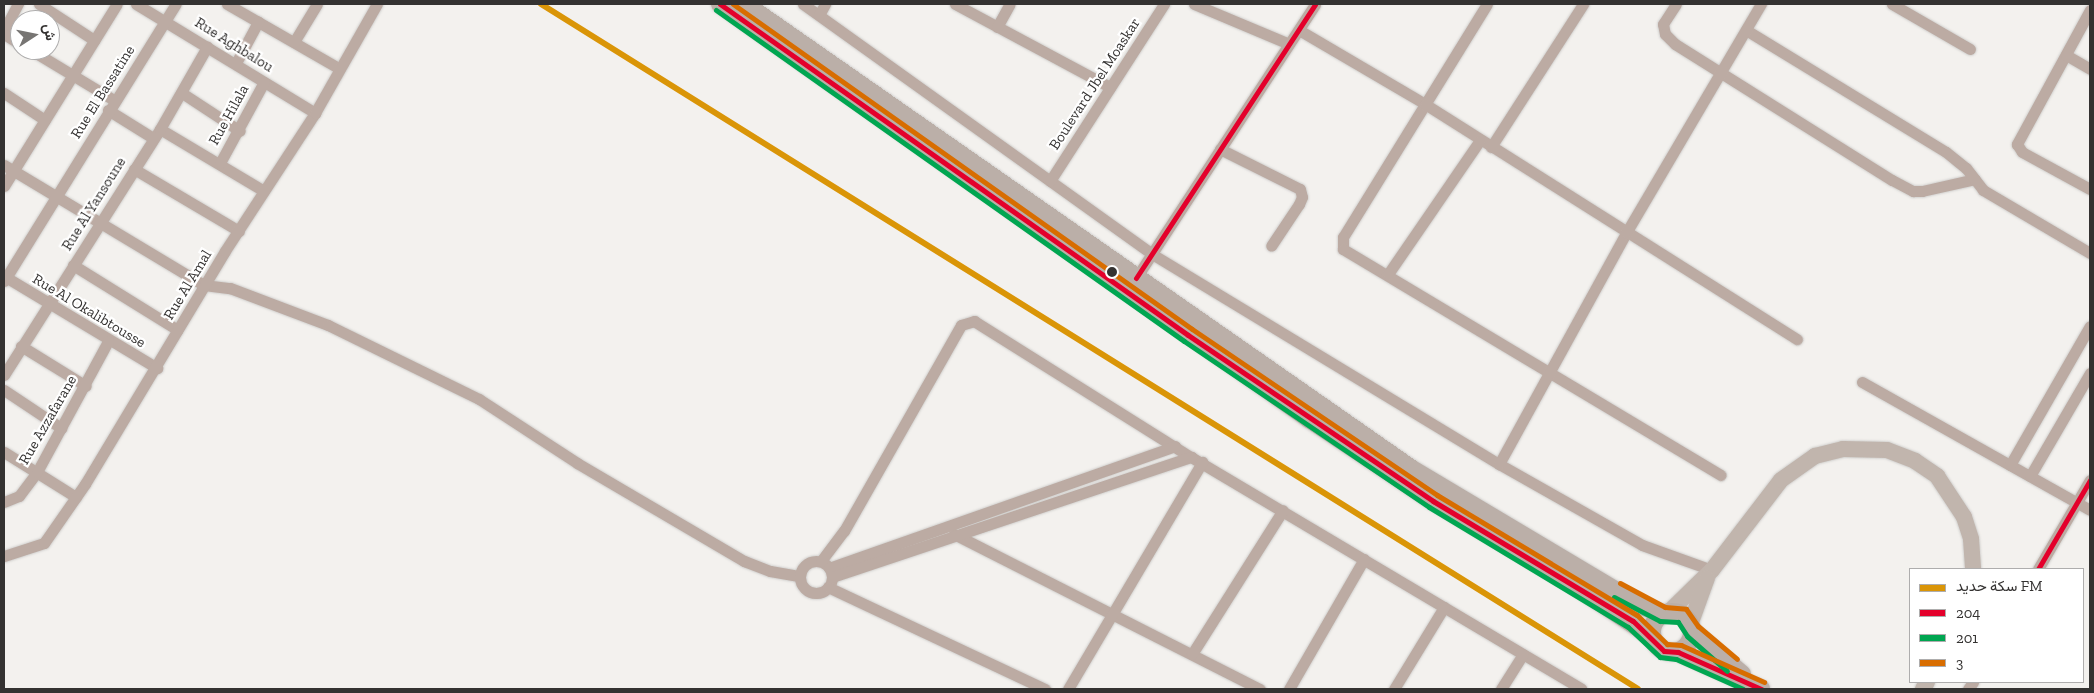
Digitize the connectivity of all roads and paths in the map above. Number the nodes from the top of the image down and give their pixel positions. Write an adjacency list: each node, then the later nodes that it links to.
1 (18, 4): 27 (street)
2 (38, 4): 31 (street)
3 (117, 4): 31 (street)
4 (136, 4): 25 (street, Rue Aghbalou)
5 (176, 4): 25 (street, Rue El Bassatine)
6 (227, 4): 26 (street)
7 (317, 4): 32 (street)
8 (377, 4): 40 (street, Rue Al Amal)
9 (720, 4): 117 (main road)
10 (744, 4): 74 (main road)
11 (803, 4): 24 (street)
12 (825, 4): 24 (street)
13 (955, 4): 28 (street)
14 (1010, 4): 28 (street)
15 (1164, 4): 44 (street, Boulevard Jbel Moaskar)
16 (1194, 4): 33 (street)
17 (1315, 4): 29 (street)
18 (1487, 4): 47 (street)
19 (1583, 4): 54 (street)
20 (1676, 4): 41 (street)
21 (1761, 4): 30 (street)
22 (1892, 4): 35 (street)
23 (2090, 10): 36 (street)
24 (819, 15): 60 (street)
25 (165, 20): 34 (street, Rue Aghbalou); 48 (street, Rue El Bassatine)
26 (258, 22): 32 (street); 38 (street)
27 (5, 27)
28 (997, 27): 44 (street)
29 (1299, 30): 33 (street); 47 (street)
30 (1746, 30): 41 (street); 59 (street)
31 (94, 40): 42 (street)
32 (294, 42): 40 (street)
33 (1289, 44): 55 (street)
34 (207, 47): 38 (street, Rue Aghbalou); 46 (street, Rue Al Yansoune)
35 (1970, 49)
36 (2066, 55): 39 (street); 62 (street)
37 (48, 60): 42 (street)
38 (236, 63): 43 (street, Rue Aghbalou)
39 (2090, 68)
40 (340, 69): 49 (street, Rue Al Amal)
41 (1721, 74): 59 (street); 67 (street)
42 (74, 75): 48 (street); 50 (street)
43 (264, 82): 49 (street, Rue Aghbalou); 51 (street, Rue Hilala)
44 (1110, 87): 60 (street, Boulevard Jbel Moaskar)
45 (4, 93): 50 (street)
46 (182, 93): 51 (street); 52 (street, Rue Al Yansoune)
47 (1426, 104): 53 (street); 72 (street)
48 (111, 105): 52 (street); 64 (street, Rue El Bassatine)
49 (315, 113): 63 (street, Rue Al Amal)
50 (45, 120): 57 (street)
51 (240, 131): 56 (street, Rue Hilala)
52 (156, 134): 56 (street); 58 (street, Rue Al Yansoune)
53 (1480, 140): 54 (street); 72 (street)
54 (1491, 148): 67 (street)
55 (1220, 149): 68 (street); 70 (street)
56 (220, 163): 63 (street)
57 (9, 168): 61 (street); 64 (street)
58 (134, 169): 65 (street, Rue Al Yansoune); 66 (street)
59 (1975, 179): 69 (street)
60 (1050, 181): 70 (street)
61 (4, 186)
62 (2090, 189)
63 (264, 191): 66 (street, Rue Al Amal)
64 (57, 197): 65 (street); 73 (street, Rue El Bassatine)
65 (100, 223): 71 (street, Rue Al Yansoune); 75 (street)
66 (239, 231): 75 (street, Rue Al Amal)
67 (1626, 233): 79 (street); 83 (street)
68 (1271, 246)
69 (2090, 253)
70 (1152, 254): 74 (street); 93 (street)
71 (73, 265): 76 (street, Rue Al Yansoune); 78 (street)
72 (1388, 274): 83 (street)
73 (5, 278): 76 (street, Rue Al Okalibtousse)
74 (1136, 278): 114 (main road)
75 (204, 285): 78 (street, Rue Al Amal); 112 (street)
76 (48, 305): 80 (street, Rue Al Okalibtousse); 81 (street, Rue Al Yansoune)
77 (2090, 326): 94 (street)
78 (178, 330): 82 (street, Rue Al Amal)
79 (1797, 339)
80 (108, 341): 82 (street, Rue Al Okalibtousse); 87 (street, Rue Azzafarane)
81 (21, 346): 85 (street, Rue Al Yansoune); 87 (street)
82 (157, 368): 99 (street, Rue Al Amal)
83 (1550, 372): 93 (street); 96 (street)
84 (2090, 373): 97 (street)
85 (4, 375)
86 (1862, 382): 94 (street)
87 (86, 386): 89 (street, Rue Azzafarane)
88 (4, 390): 89 (street)
89 (61, 428): 95 (street, Rue Azzafarane)
90 (1175, 446): 92 (street); 104 (street); 111 (street)
91 (4, 452): 95 (street)
92 (1197, 460): 102 (street); 105 (street); 115 (street)
93 (1499, 464): 110 (street)
94 (2010, 465): 97 (street)
95 (37, 472): 99 (street); 100 (street, Rue Azzafarane)
96 (1720, 475)
97 (2030, 476): 101 (street)
98 (2090, 480): 101 (street)
99 (76, 497): 106 (street, Rue Al Amal)
100 (4, 502)
101 (2077, 502): 103 (street); 109 (street)
102 (1283, 510): 107 (street); 119 (street)
103 (2090, 510)
104 (944, 526): 105 (street); 111 (street)
105 (957, 537): 111 (street); 115 (street)
106 (4, 556)
107 (1364, 559): 113 (street); 125 (street)
108 (1973, 568): 110 (street)
109 (2039, 568)
110 (1710, 572): 114 (street); 116 (street)
111 (828, 573): 112 (street); 112 (street); 122 (street)
112 (799, 576)
113 (1444, 607): 120 (street); 126 (street)
114 (1666, 614): 116 (main road); 117 (main road)
115 (1110, 616): 119 (street); 123 (street)
116 (1691, 628): 118 (main road); 121 (main road)
117 (1652, 637): 118 (main road)
118 (1678, 652): 121 (main road)
119 (1192, 654): 124 (street)
120 (1523, 654): 127 (street); 128 (street)
121 (1759, 688)
122 (1045, 689)
123 (1068, 689)
124 (1260, 689)
125 (1289, 689)
126 (1394, 689)
127 (1501, 689)
128 (1581, 689)

